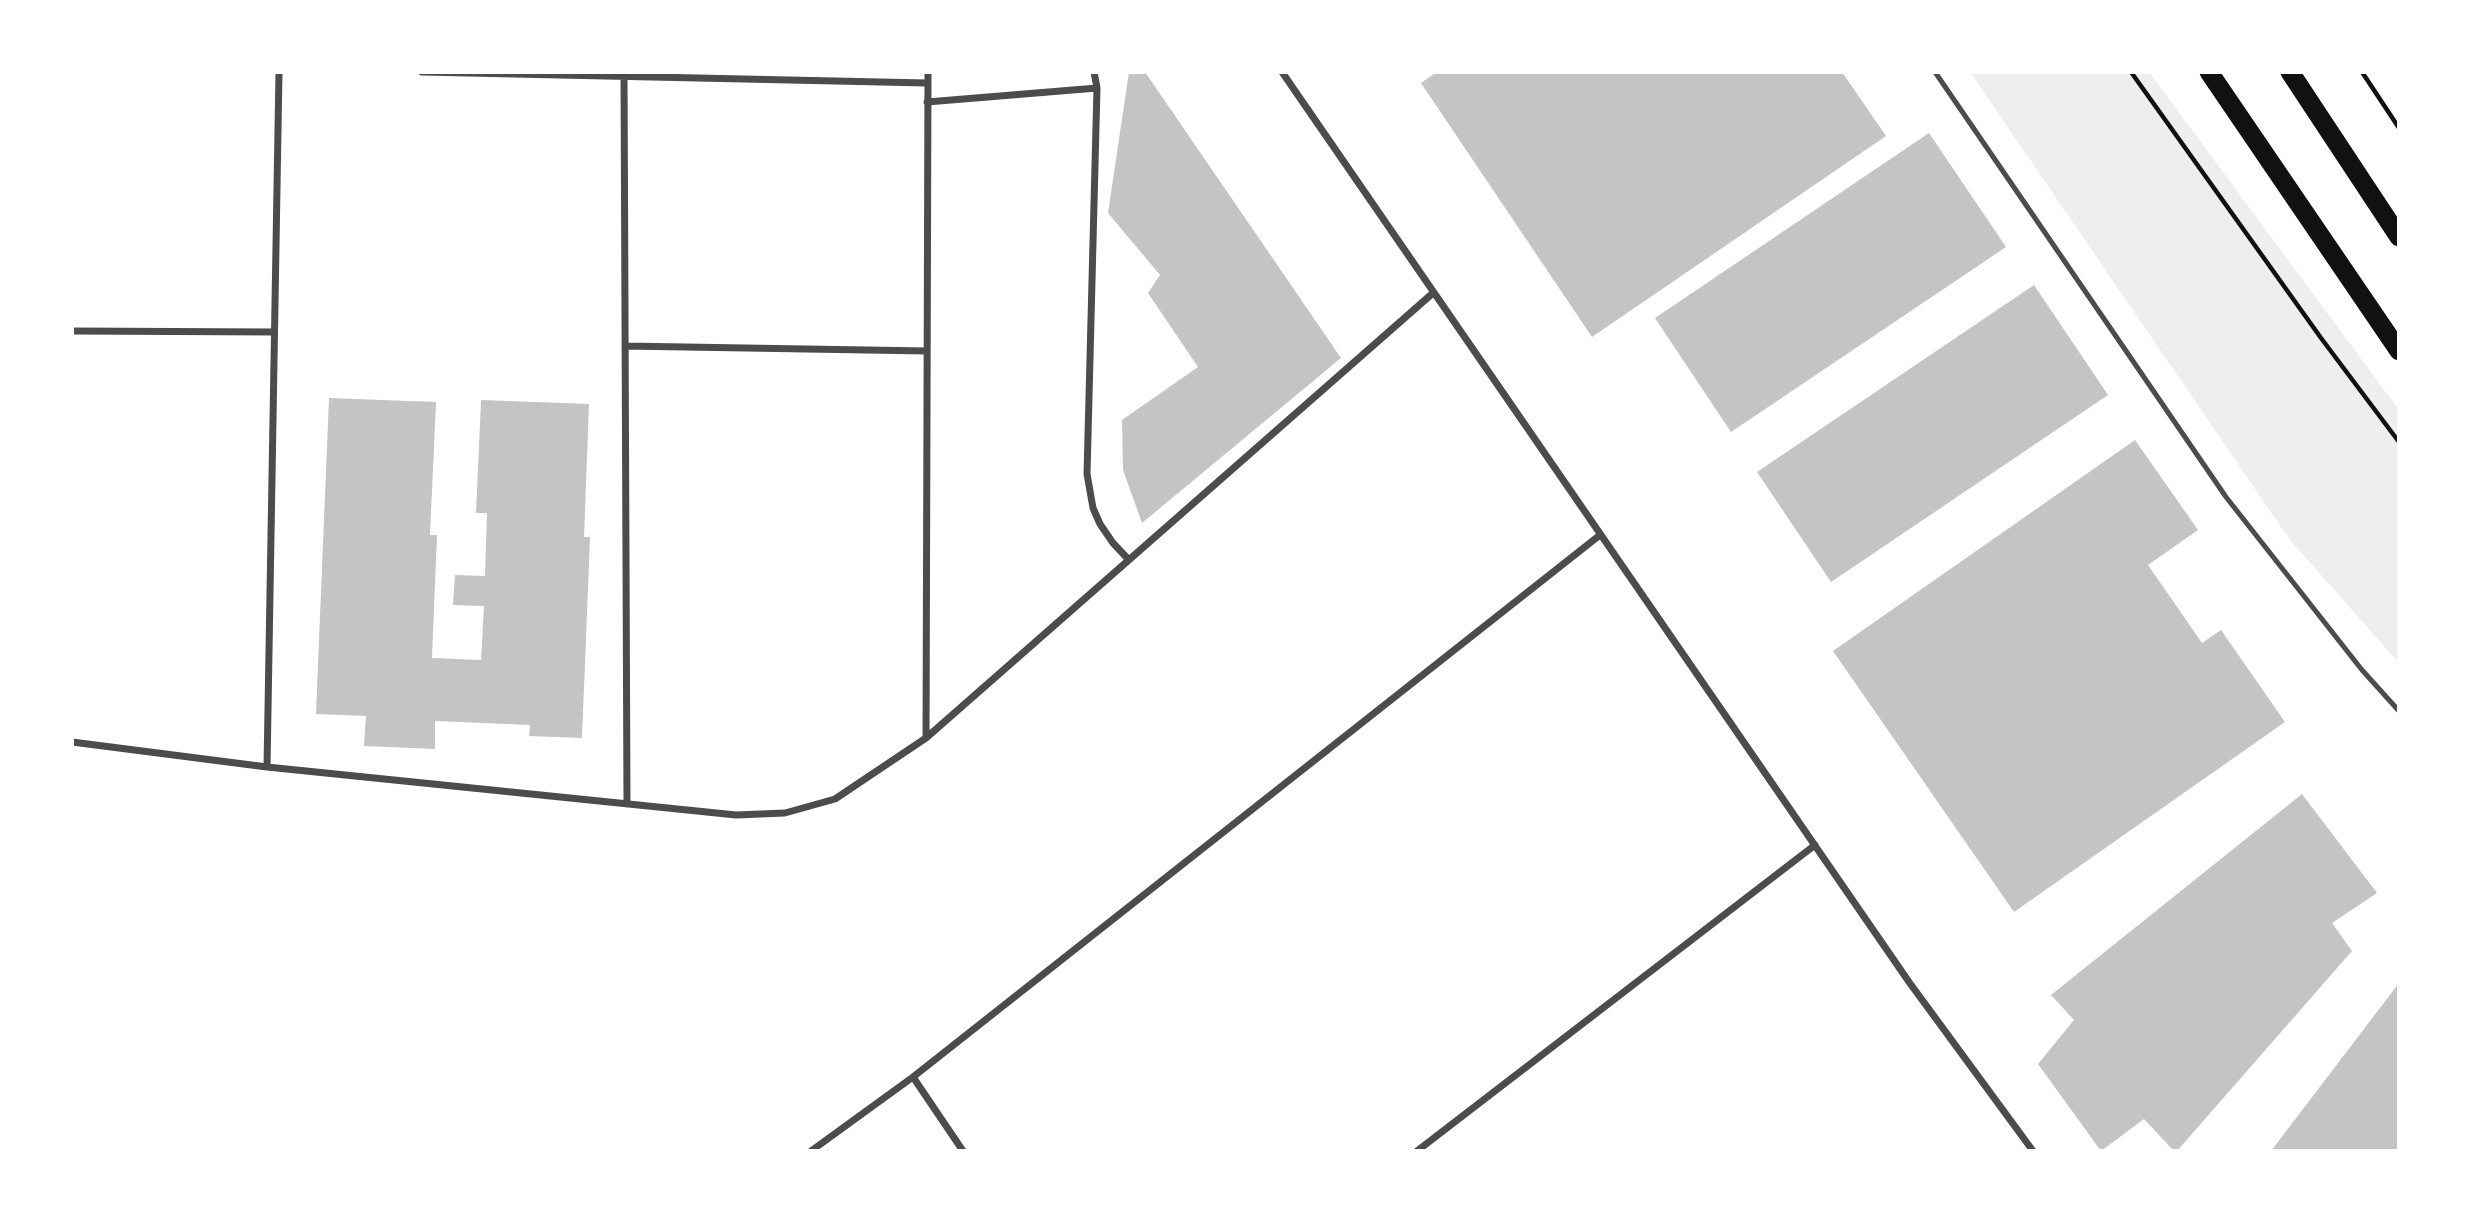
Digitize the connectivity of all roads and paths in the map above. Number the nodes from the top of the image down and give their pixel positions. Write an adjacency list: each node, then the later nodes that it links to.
1 (279, 72): 19 (street)
2 (422, 72): 11 (street)
3 (928, 72): 12 (street)
4 (1094, 72): 13 (street)
5 (1282, 72): 17 (street)
6 (1935, 72): 26 (lane)
7 (2131, 72): 23 (path)
8 (2209, 72): 22 (highway)
9 (2290, 72): 16 (highway)
10 (2362, 72): 15 (path)
11 (624, 74): 12 (street); 20 (street)
12 (928, 83): 14 (street)
13 (1097, 88): 14 (street); 25 (street)
14 (928, 102): 21 (street)
15 (2399, 128)
16 (2399, 237)
17 (1433, 293): 24 (street); 25 (street)
18 (72, 331): 19 (street)
19 (274, 332): 29 (street)
20 (625, 346): 21 (street); 30 (street)
21 (927, 351): 27 (street)
22 (2399, 351)
23 (2399, 442)
24 (1600, 535): 31 (street); 32 (street)
25 (1129, 560): 27 (street)
26 (2399, 711)
27 (926, 738): 30 (street)
28 (72, 741): 29 (street)
29 (267, 767): 30 (street)
30 (627, 804)
31 (1815, 845): 35 (street); 36 (street)
32 (913, 1077): 33 (street); 34 (street)
33 (811, 1151)
34 (963, 1151)
35 (1417, 1151)
36 (2033, 1151)

